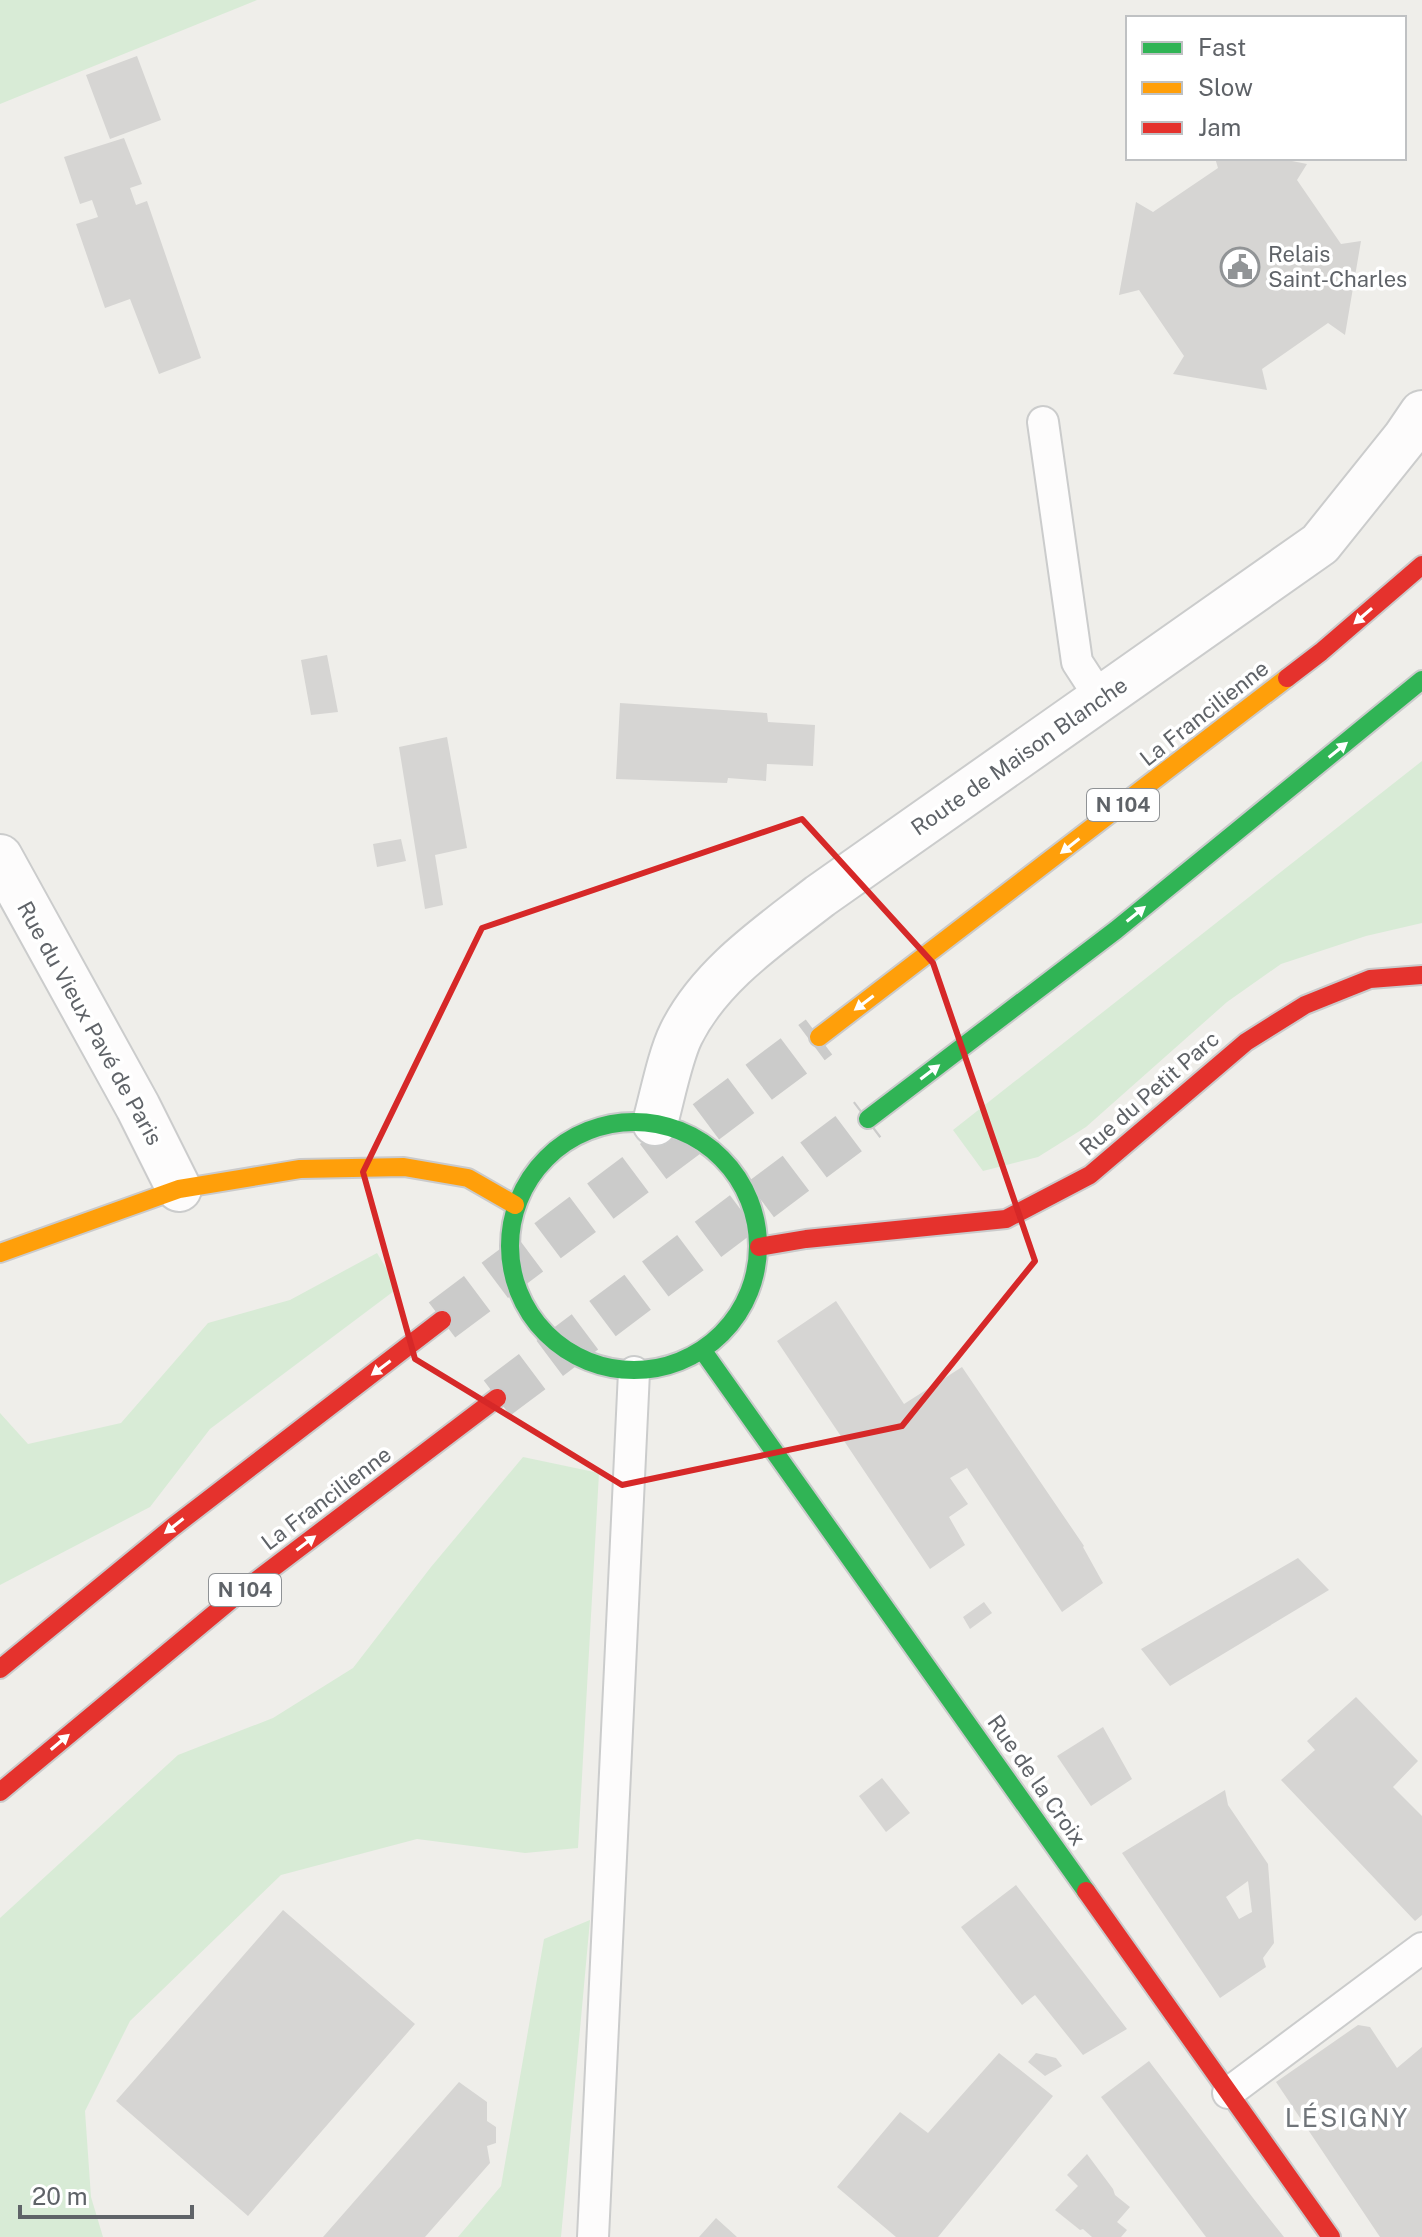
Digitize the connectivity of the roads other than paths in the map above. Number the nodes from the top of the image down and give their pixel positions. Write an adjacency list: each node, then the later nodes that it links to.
1 (1422, 413): 5 (street, Route de Maison Blanche)
2 (1043, 422): 5 (lane)
3 (1422, 565): 8 (main road, La Francilienne / N 104, one-way to 8)
4 (1422, 680): 9 (main road, one-way to 4)
5 (1101, 699): 10 (street, Route de Maison Blanche)
6 (0, 857): 11 (street, Rue du Vieux Pavé de Paris)
7 (1422, 975): 13 (main road, Rue du Petit Parc)
8 (819, 1037)
9 (868, 1119)
10 (655, 1123): 12 (main road); 13 (main road)
11 (179, 1189): 12 (main road); 14 (main road)
12 (515, 1205): 17 (main road)
13 (759, 1247): 16 (main road)
14 (0, 1253)
15 (442, 1320): 19 (main road, one-way to 19)
16 (703, 1351): 17 (main road); 22 (main road, Rue de la Croix)
17 (634, 1372): 23 (lane)
18 (497, 1398): 20 (main road, La Francilienne / N 104, one-way to 18)
19 (0, 1669)
20 (0, 1792)
21 (1422, 1948): 22 (lane)
22 (1228, 2093): 24 (main road, Rue de la Croix)
23 (593, 2237)
24 (1331, 2237)

